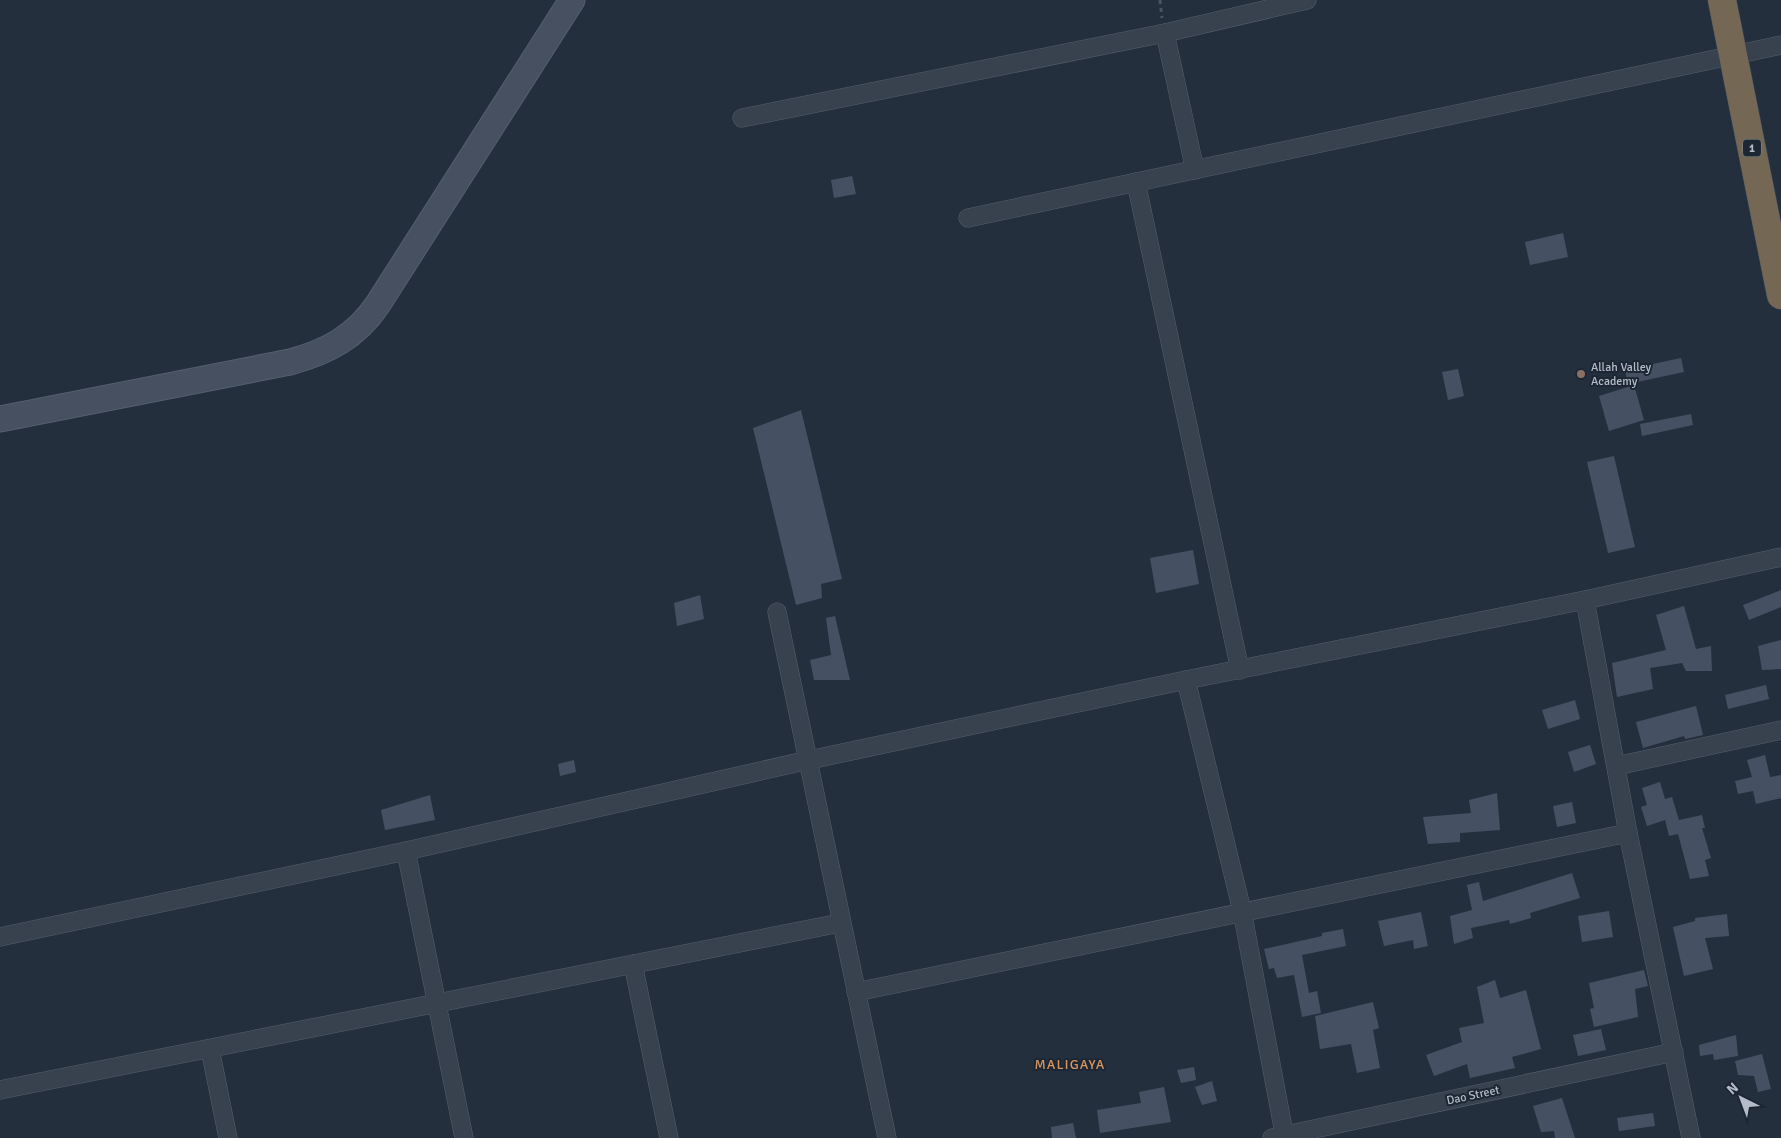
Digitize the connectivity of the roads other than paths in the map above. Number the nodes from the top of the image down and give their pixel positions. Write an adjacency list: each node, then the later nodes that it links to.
1 (572, 0): 12 (street)
2 (1307, 0): 4 (street)
3 (1722, 0): 6 (highway, 1)
4 (1165, 33): 7 (street); 8 (street)
5 (1781, 45): 6 (street)
6 (1734, 54): 8 (street); 11 (highway, 1)
7 (742, 118)
8 (1195, 170): 9 (street)
9 (1136, 182): 10 (street); 16 (street)
10 (968, 218)
11 (1781, 292)
12 (0, 419)
13 (1781, 557): 14 (street)
14 (1585, 600): 16 (street); 20 (street)
15 (776, 612): 19 (street)
16 (1240, 670): 17 (street)
17 (1186, 680): 19 (street); 23 (street)
18 (1781, 730): 20 (street)
19 (808, 760): 22 (street); 24 (street)
20 (1616, 766): 21 (street)
21 (1628, 833): 23 (street); 30 (street)
22 (406, 851): 25 (street); 28 (street)
23 (1242, 911): 27 (street); 32 (street)
24 (840, 923): 26 (street); 27 (street)
25 (0, 937)
26 (633, 964): 28 (street); 35 (street)
27 (856, 992): 36 (street)
28 (436, 1004): 29 (street); 34 (street)
29 (210, 1049): 31 (street); 33 (street)
30 (1674, 1052): 32 (street, Dao Street); 37 (street)
31 (0, 1090)
32 (1281, 1137)
33 (228, 1138)
34 (464, 1138)
35 (670, 1138)
36 (887, 1138)
37 (1691, 1138)

